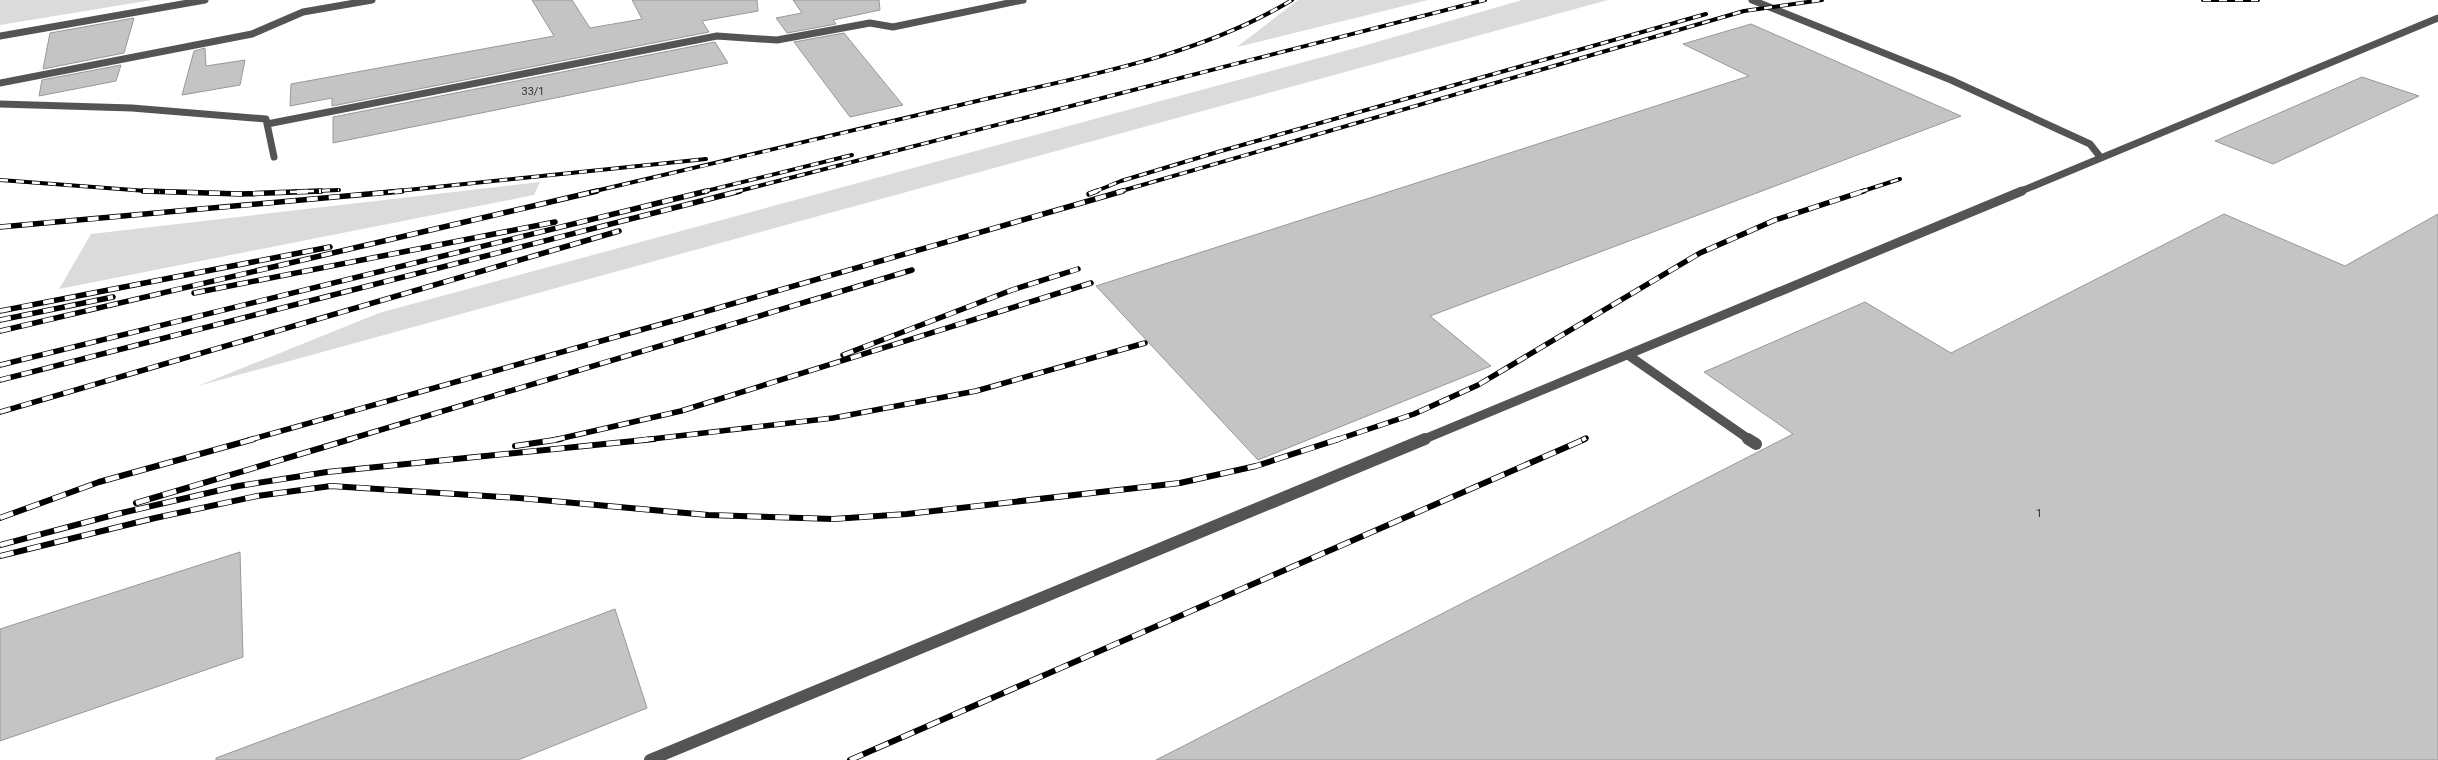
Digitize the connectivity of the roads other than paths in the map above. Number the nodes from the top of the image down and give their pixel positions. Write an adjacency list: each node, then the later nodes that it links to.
1 (205, 0): 6 (lane)
2 (372, 0): 7 (lane)
3 (1024, 0): 9 (lane)
4 (1752, 0): 11 (lane)
5 (2438, 18): 11 (lane)
6 (0, 36)
7 (0, 82)
8 (0, 104): 9 (lane)
9 (267, 124): 10 (lane)
10 (274, 157)
11 (2101, 158): 12 (lane)
12 (1628, 354): 13 (lane); 14 (lane)
13 (1756, 444)
14 (650, 760)

